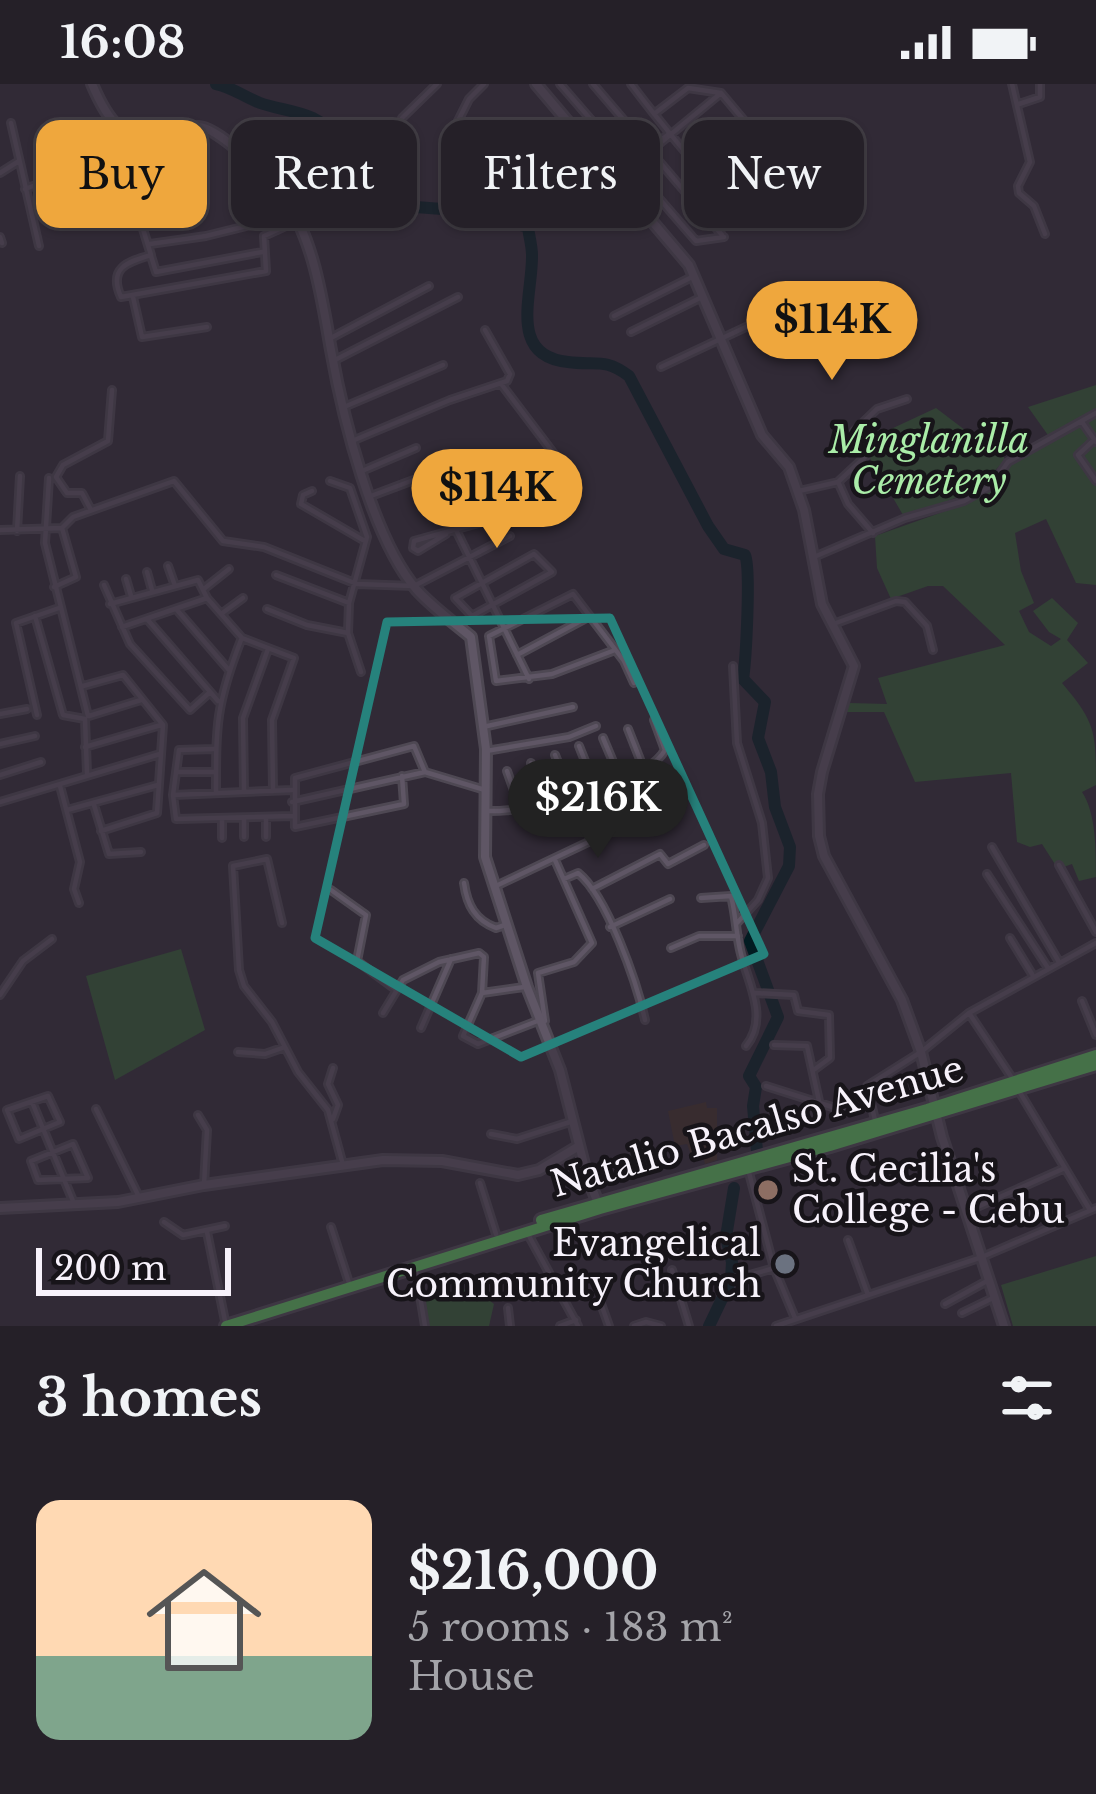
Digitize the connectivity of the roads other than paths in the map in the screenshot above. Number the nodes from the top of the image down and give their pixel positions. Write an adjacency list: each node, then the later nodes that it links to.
1 (92, 84): 15 (street)
2 (437, 84): 14 (street)
3 (484, 84): 16 (street)
4 (536, 84): 17 (street)
5 (560, 84): 18 (street)
6 (593, 84): 19 (street)
7 (631, 84): 13 (street)
8 (1012, 84): 12 (street)
9 (1040, 84): 12 (street)
10 (688, 86): 11 (street); 13 (street)
11 (721, 93): 20 (street); 22 (street)
12 (1017, 104): 36 (street)
13 (654, 114): 22 (street)
14 (402, 118)
15 (112, 120)
16 (459, 120)
17 (565, 120)
18 (590, 120)
19 (624, 120)
20 (744, 120)
21 (11, 123): 25 (street)
22 (669, 134): 23 (street); 24 (street)
23 (660, 141)
24 (684, 151)
25 (20, 161): 27 (street); 29 (street)
26 (660, 163): 30 (street)
27 (0, 173)
28 (36, 185): 29 (street)
29 (25, 189): 38 (street)
30 (660, 201)
31 (145, 228): 37 (street)
32 (246, 228): 37 (street)
33 (275, 228): 39 (street)
34 (298, 228): 51 (street)
35 (658, 228): 41 (street)
36 (1045, 233)
37 (150, 244): 40 (street)
38 (39, 246)
39 (262, 252): 40 (street); 44 (street)
40 (152, 255): 44 (street)
41 (694, 276): 45 (street); 47 (street)
42 (429, 286): 51 (street)
43 (458, 296): 53 (street)
44 (133, 297): 48 (street)
45 (702, 297): 50 (street); 52 (street)
46 (856, 307): 52 (street)
47 (614, 316)
48 (208, 327)
49 (485, 330): 56 (street)
50 (631, 332)
51 (329, 340): 53 (street)
52 (721, 341): 55 (street); 73 (street)
53 (333, 362): 59 (street)
54 (443, 365): 59 (street)
55 (661, 367)
56 (502, 385): 62 (street); 66 (street)
57 (112, 390): 76 (street)
58 (908, 399): 72 (street)
59 (344, 406): 62 (street)
60 (1096, 413): 61 (street)
61 (1081, 421): 63 (street); 85 (street)
62 (352, 441): 65 (street)
63 (1095, 441): 71 (street)
64 (416, 448): 65 (street)
65 (362, 471): 75 (street)
66 (566, 471)
67 (435, 472): 75 (street)
68 (20, 476): 82 (street)
69 (49, 478): 80 (street)
70 (331, 481): 87 (street)
71 (1096, 481)
72 (838, 482): 73 (street); 85 (street)
73 (799, 490): 88 (street)
74 (312, 491): 87 (street)
75 (371, 496): 83 (street)
76 (92, 510): 78 (street); 95 (street)
77 (493, 519): 81 (street)
78 (62, 527): 80 (street); 100 (street)
79 (0, 530): 82 (street)
80 (43, 530): 82 (street); 100 (street)
81 (457, 530): 84 (street); 89 (street)
82 (17, 531)
83 (384, 532): 87 (street); 99 (street)
84 (446, 533): 84 (street)
85 (873, 533): 88 (street)
86 (510, 536): 89 (street)
87 (365, 539): 95 (street)
88 (814, 557): 116 (street)
89 (467, 558): 96 (street); 99 (street)
90 (168, 566): 98 (street)
91 (229, 569): 101 (street)
92 (147, 572): 102 (street)
93 (276, 575): 106 (street)
94 (126, 579): 103 (street)
95 (357, 584): 99 (street); 106 (street)
96 (481, 584): 108 (street); 108 (street); 108 (street)
97 (104, 585): 107 (street)
98 (175, 586): 101 (street); 102 (street)
99 (414, 586): 142 (street)
100 (54, 587): 109 (street)
101 (205, 588): 104 (street)
102 (153, 592): 103 (street)
103 (132, 598): 107 (street)
104 (207, 598): 111 (street); 112 (street)
105 (243, 598): 112 (street)
106 (349, 603): 119 (street)
107 (110, 604): 117 (street)
108 (493, 607): 118 (street)
109 (58, 608): 113 (street); 130 (street)
110 (267, 609): 119 (street)
111 (177, 610): 115 (street); 126 (street)
112 (221, 614): 120 (street)
113 (34, 615): 137 (street); 138 (street)
114 (590, 616): 118 (street); 122 (street); 124 (street)
115 (147, 619): 117 (street); 131 (street)
116 (830, 625): 123 (street); 235 (street)
117 (121, 628): 131 (street)
118 (504, 630): 124 (street); 128 (street)
119 (349, 633): 127 (street)
120 (242, 638): 121 (street); 126 (street)
121 (268, 649): 167 (street); 170 (street)
122 (615, 650): 128 (street); 129 (street)
123 (934, 650)
124 (517, 655): 128 (street)
125 (733, 666): 205 (street)
126 (229, 670): 133 (street)
127 (361, 672)
128 (530, 679)
129 (634, 683)
130 (83, 686): 132 (street); 138 (street)
131 (209, 693): 133 (street)
132 (143, 699): 138 (street); 140 (street)
133 (218, 702): 149 (street)
134 (573, 706): 142 (street)
135 (27, 709): 136 (street)
136 (0, 714)
137 (38, 715)
138 (87, 718): 148 (street)
139 (654, 720): 159 (street)
140 (163, 725): 148 (street); 151 (street)
141 (596, 726): 150 (street)
142 (483, 727): 150 (street)
143 (628, 729): 159 (street)
144 (34, 736): 146 (street)
145 (603, 738): 163 (street)
146 (0, 744)
147 (579, 746): 171 (street)
148 (86, 747): 160 (street)
149 (214, 749): 156 (street); 157 (street)
150 (486, 751): 169 (street)
151 (160, 754): 160 (street); 164 (street)
152 (555, 754): 174 (street)
153 (41, 763): 161 (street)
154 (531, 763): 178 (street)
155 (507, 771): 179 (street)
156 (176, 772): 157 (street); 173 (street)
157 (216, 772): 172 (street)
158 (425, 772): 162 (street); 168 (street); 169 (street)
159 (645, 772): 163 (street)
160 (87, 774): 165 (street)
161 (0, 775)
162 (402, 776): 177 (street); 182 (street)
163 (622, 783): 171 (street)
164 (158, 785): 176 (street); 186 (street)
165 (60, 786): 175 (street); 180 (street)
166 (648, 788): 193 (street)
167 (273, 790): 168 (street); 170 (street)
168 (292, 790): 177 (street)
169 (484, 790): 181 (street)
170 (244, 791): 172 (street)
171 (598, 791): 174 (street)
172 (216, 793): 173 (street)
173 (173, 794): 184 (street)
174 (572, 796): 178 (street)
175 (0, 802)
176 (93, 802): 180 (street); 186 (street)
177 (292, 802): 182 (street)
178 (546, 802): 179 (street)
179 (520, 807): 181 (street)
180 (67, 810): 203 (street)
181 (485, 811): 198 (street)
182 (293, 816): 183 (street)
183 (266, 817): 185 (street); 188 (street)
184 (222, 818): 185 (street); 189 (street)
185 (244, 818): 187 (street)
186 (101, 831): 192 (street)
187 (244, 837)
188 (266, 837)
189 (222, 838)
190 (704, 844): 199 (street)
191 (992, 847): 215 (street)
192 (142, 852)
193 (555, 860): 196 (street); 198 (street)
194 (1059, 865): 208 (street)
195 (987, 874): 216 (street)
196 (564, 879): 199 (street); 229 (street)
197 (464, 884): 206 (street)
198 (492, 887): 206 (street)
199 (592, 889): 207 (street)
200 (331, 890): 219 (street)
201 (670, 898): 207 (street)
202 (701, 898): 205 (street)
203 (79, 903)
204 (282, 923): 233 (street)
205 (737, 923): 209 (street)
206 (508, 924): 218 (street)
207 (610, 927): 227 (street)
208 (1096, 932)
209 (739, 936): 213 (street); 221 (street)
210 (1010, 938): 217 (street)
211 (52, 939): 222 (street)
212 (1096, 943): 215 (street)
213 (671, 947)
214 (451, 959): 219 (street); 220 (street); 228 (street)
215 (1060, 962): 216 (street)
216 (1048, 968): 217 (street)
217 (1034, 976): 225 (street)
218 (527, 987): 220 (street); 226 (street)
219 (396, 990): 224 (street)
220 (482, 993): 226 (street)
221 (754, 993): 231 (street); 239 (street)
222 (0, 995)
223 (1082, 1001): 230 (street)
224 (382, 1013)
225 (969, 1013): 235 (street); 241 (street)
226 (540, 1020): 229 (street)
227 (645, 1020)
228 (422, 1028)
229 (545, 1033): 249 (street)
230 (1096, 1035)
231 (746, 1046)
232 (775, 1046): 239 (street)
233 (285, 1047): 234 (street); 248 (street)
234 (238, 1052)
235 (921, 1052): 244 (street); 246 (street)
236 (1096, 1055): 241 (highway, Natalio Bacalso Avenue)
237 (1096, 1065): 241 (highway, Natalio Bacalso Avenue)
238 (333, 1067): 248 (street)
239 (815, 1069): 243 (street)
240 (766, 1086): 243 (street)
241 (1016, 1086): 246 (highway, Natalio Bacalso Avenue); 257 (street)
242 (32, 1102): 251 (street); 251 (street); 251 (street)
243 (819, 1102): 244 (street)
244 (870, 1105): 250 (street)
245 (96, 1109): 261 (street)
246 (937, 1110): 250 (highway, Natalio Bacalso Avenue); 256 (highway, Natalio Bacalso Avenue); 266 (street)
247 (198, 1115): 260 (street)
248 (333, 1119): 255 (street)
249 (573, 1121): 252 (street); 253 (street)
250 (876, 1123): 263 (highway, Natalio Bacalso Avenue)
251 (44, 1130): 254 (street)
252 (491, 1134)
253 (579, 1146): 255 (street); 263 (street)
254 (54, 1150): 258 (street); 258 (street); 258 (street)
255 (343, 1165): 260 (street)
256 (748, 1168): 263 (highway, Natalio Bacalso Avenue); 277 (street)
257 (1067, 1168): 265 (street); 266 (street)
258 (67, 1180): 262 (street)
259 (480, 1184): 272 (street)
260 (204, 1185): 261 (street)
261 (139, 1197): 262 (street)
262 (73, 1204): 264 (street)
263 (598, 1205): 270 (highway, Natalio Bacalso Avenue); 272 (highway, Natalio Bacalso Avenue)
264 (0, 1208)
265 (1093, 1209): 274 (street)
266 (966, 1212): 274 (street)
267 (164, 1222): 271 (street)
268 (225, 1226): 271 (street)
269 (331, 1226): 281 (street)
270 (527, 1231): 275 (highway, Natalio Bacalso Avenue); 290 (street)
271 (207, 1232): 291 (street)
272 (496, 1234): 275 (highway, Natalio Bacalso Avenue)
273 (848, 1240): 282 (street)
274 (982, 1257): 280 (street); 282 (street)
275 (437, 1258): 276 (highway, Natalio Bacalso Avenue)
276 (415, 1266): 281 (highway, Natalio Bacalso Avenue); 292 (street)
277 (774, 1268): 279 (street); 288 (street)
278 (672, 1270): 298 (street)
279 (706, 1280)
280 (989, 1280): 283 (street); 285 (street)
281 (350, 1286): 289 (highway, Natalio Bacalso Avenue)
282 (868, 1295): 288 (street)
283 (995, 1297): 287 (street); 300 (street)
284 (600, 1301): 295 (street)
285 (945, 1304)
286 (508, 1308): 293 (street)
287 (962, 1313)
288 (795, 1318): 299 (street)
289 (256, 1321): 291 (highway, Natalio Bacalso Avenue)
290 (577, 1323): 294 (street)
291 (226, 1326)
292 (425, 1326)
293 (511, 1326)
294 (560, 1326)
295 (610, 1326)
296 (634, 1326): 297 (street)
297 (662, 1326)
298 (689, 1326)
299 (776, 1326)
300 (1004, 1326)

